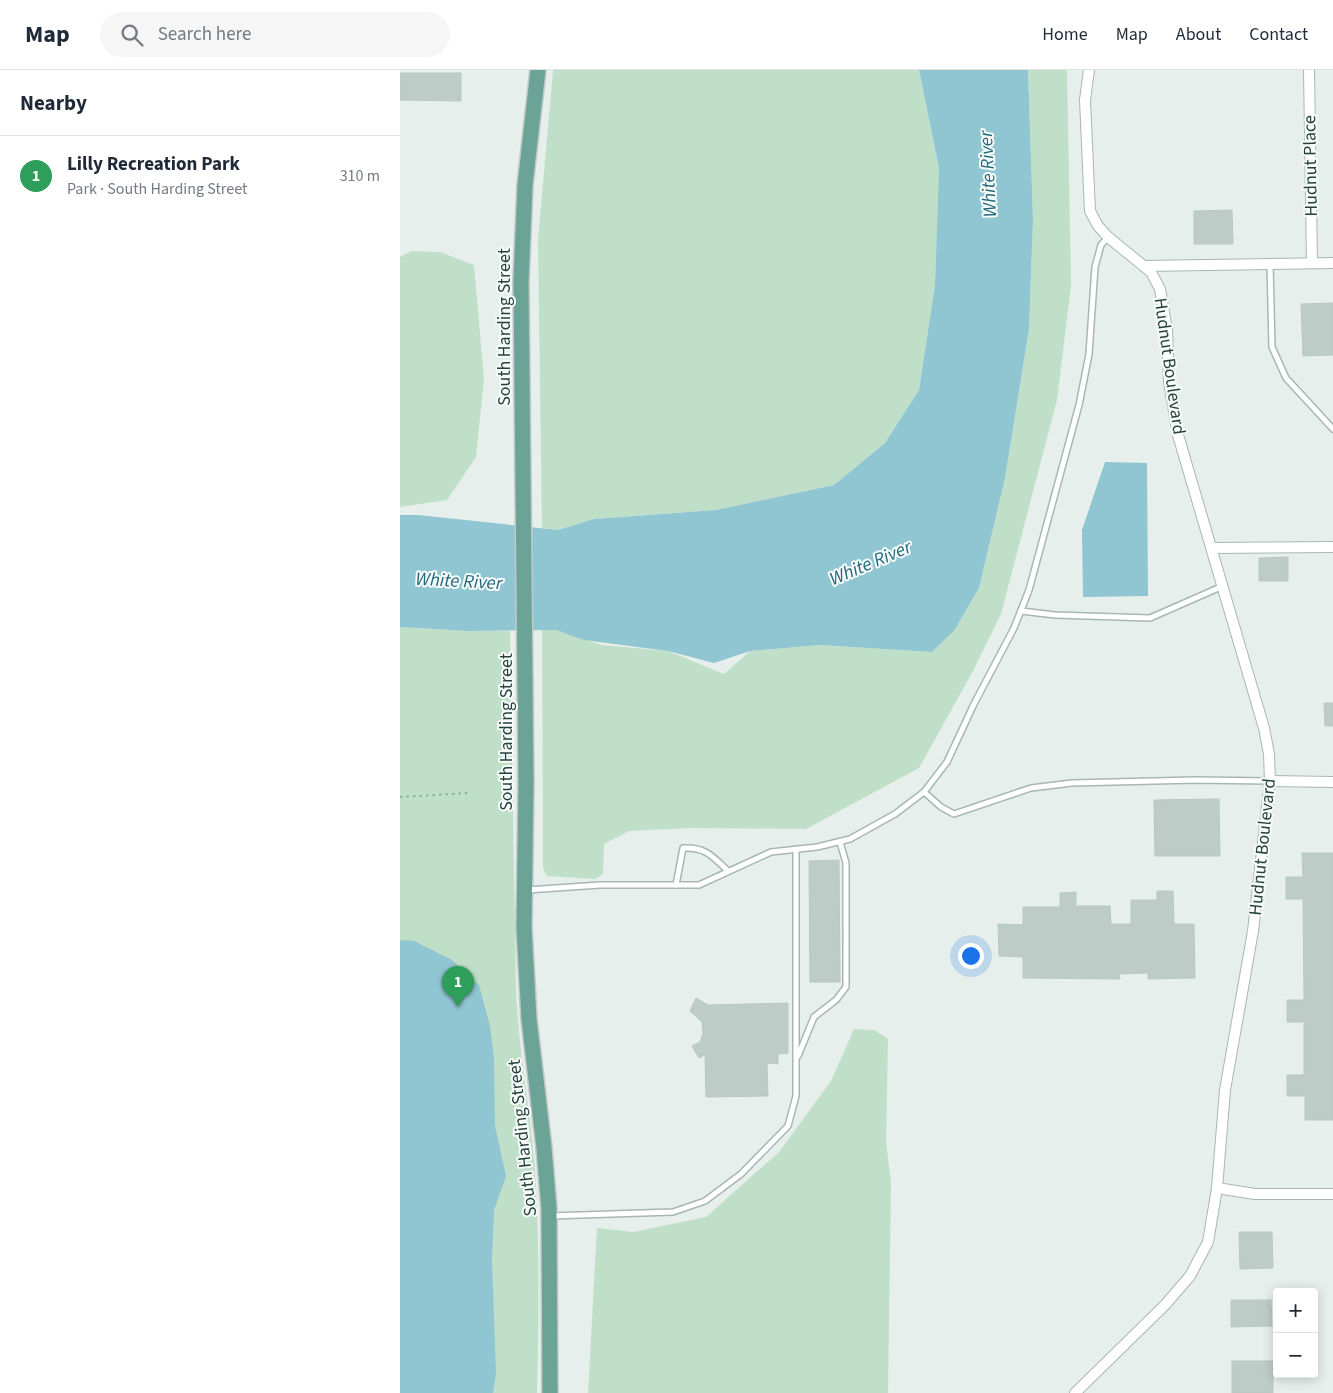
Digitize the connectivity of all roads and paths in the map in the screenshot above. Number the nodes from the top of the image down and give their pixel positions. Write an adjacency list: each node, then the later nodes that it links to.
1 (538, 70): 23 (main road, South Harding Street)
2 (1089, 70): 4 (street, Hudnut Boulevard)
3 (1309, 70): 5 (street, Hudnut Place)
4 (1108, 237): 8 (street, Hudnut Boulevard); 13 (lane)
5 (1312, 263): 6 (street); 7 (street)
6 (1333, 263)
7 (1270, 264): 8 (street); 9 (lane)
8 (1143, 266): 11 (street, Hudnut Boulevard)
9 (1333, 429)
10 (1333, 547): 11 (street)
11 (1212, 548): 12 (street, Hudnut Boulevard)
12 (1223, 586): 13 (lane); 14 (street, Hudnut Boulevard)
13 (1021, 611): 16 (lane)
14 (1270, 782): 15 (street); 16 (lane); 25 (street, Hudnut Boulevard)
15 (1333, 782)
16 (924, 792): 19 (lane)
17 (468, 793): 18 (path)
18 (400, 797)
19 (840, 842): 20 (lane); 24 (lane)
20 (796, 849): 21 (lane); 24 (lane)
21 (728, 871): 22 (lane); 22 (lane)
22 (676, 885): 23 (lane)
23 (525, 890): 27 (main road, South Harding Street)
24 (796, 1060): 27 (lane)
25 (1217, 1188): 26 (street); 29 (street, Hudnut Boulevard)
26 (1333, 1194)
27 (549, 1216): 28 (main road, South Harding Street)
28 (550, 1393)
29 (1075, 1393)

